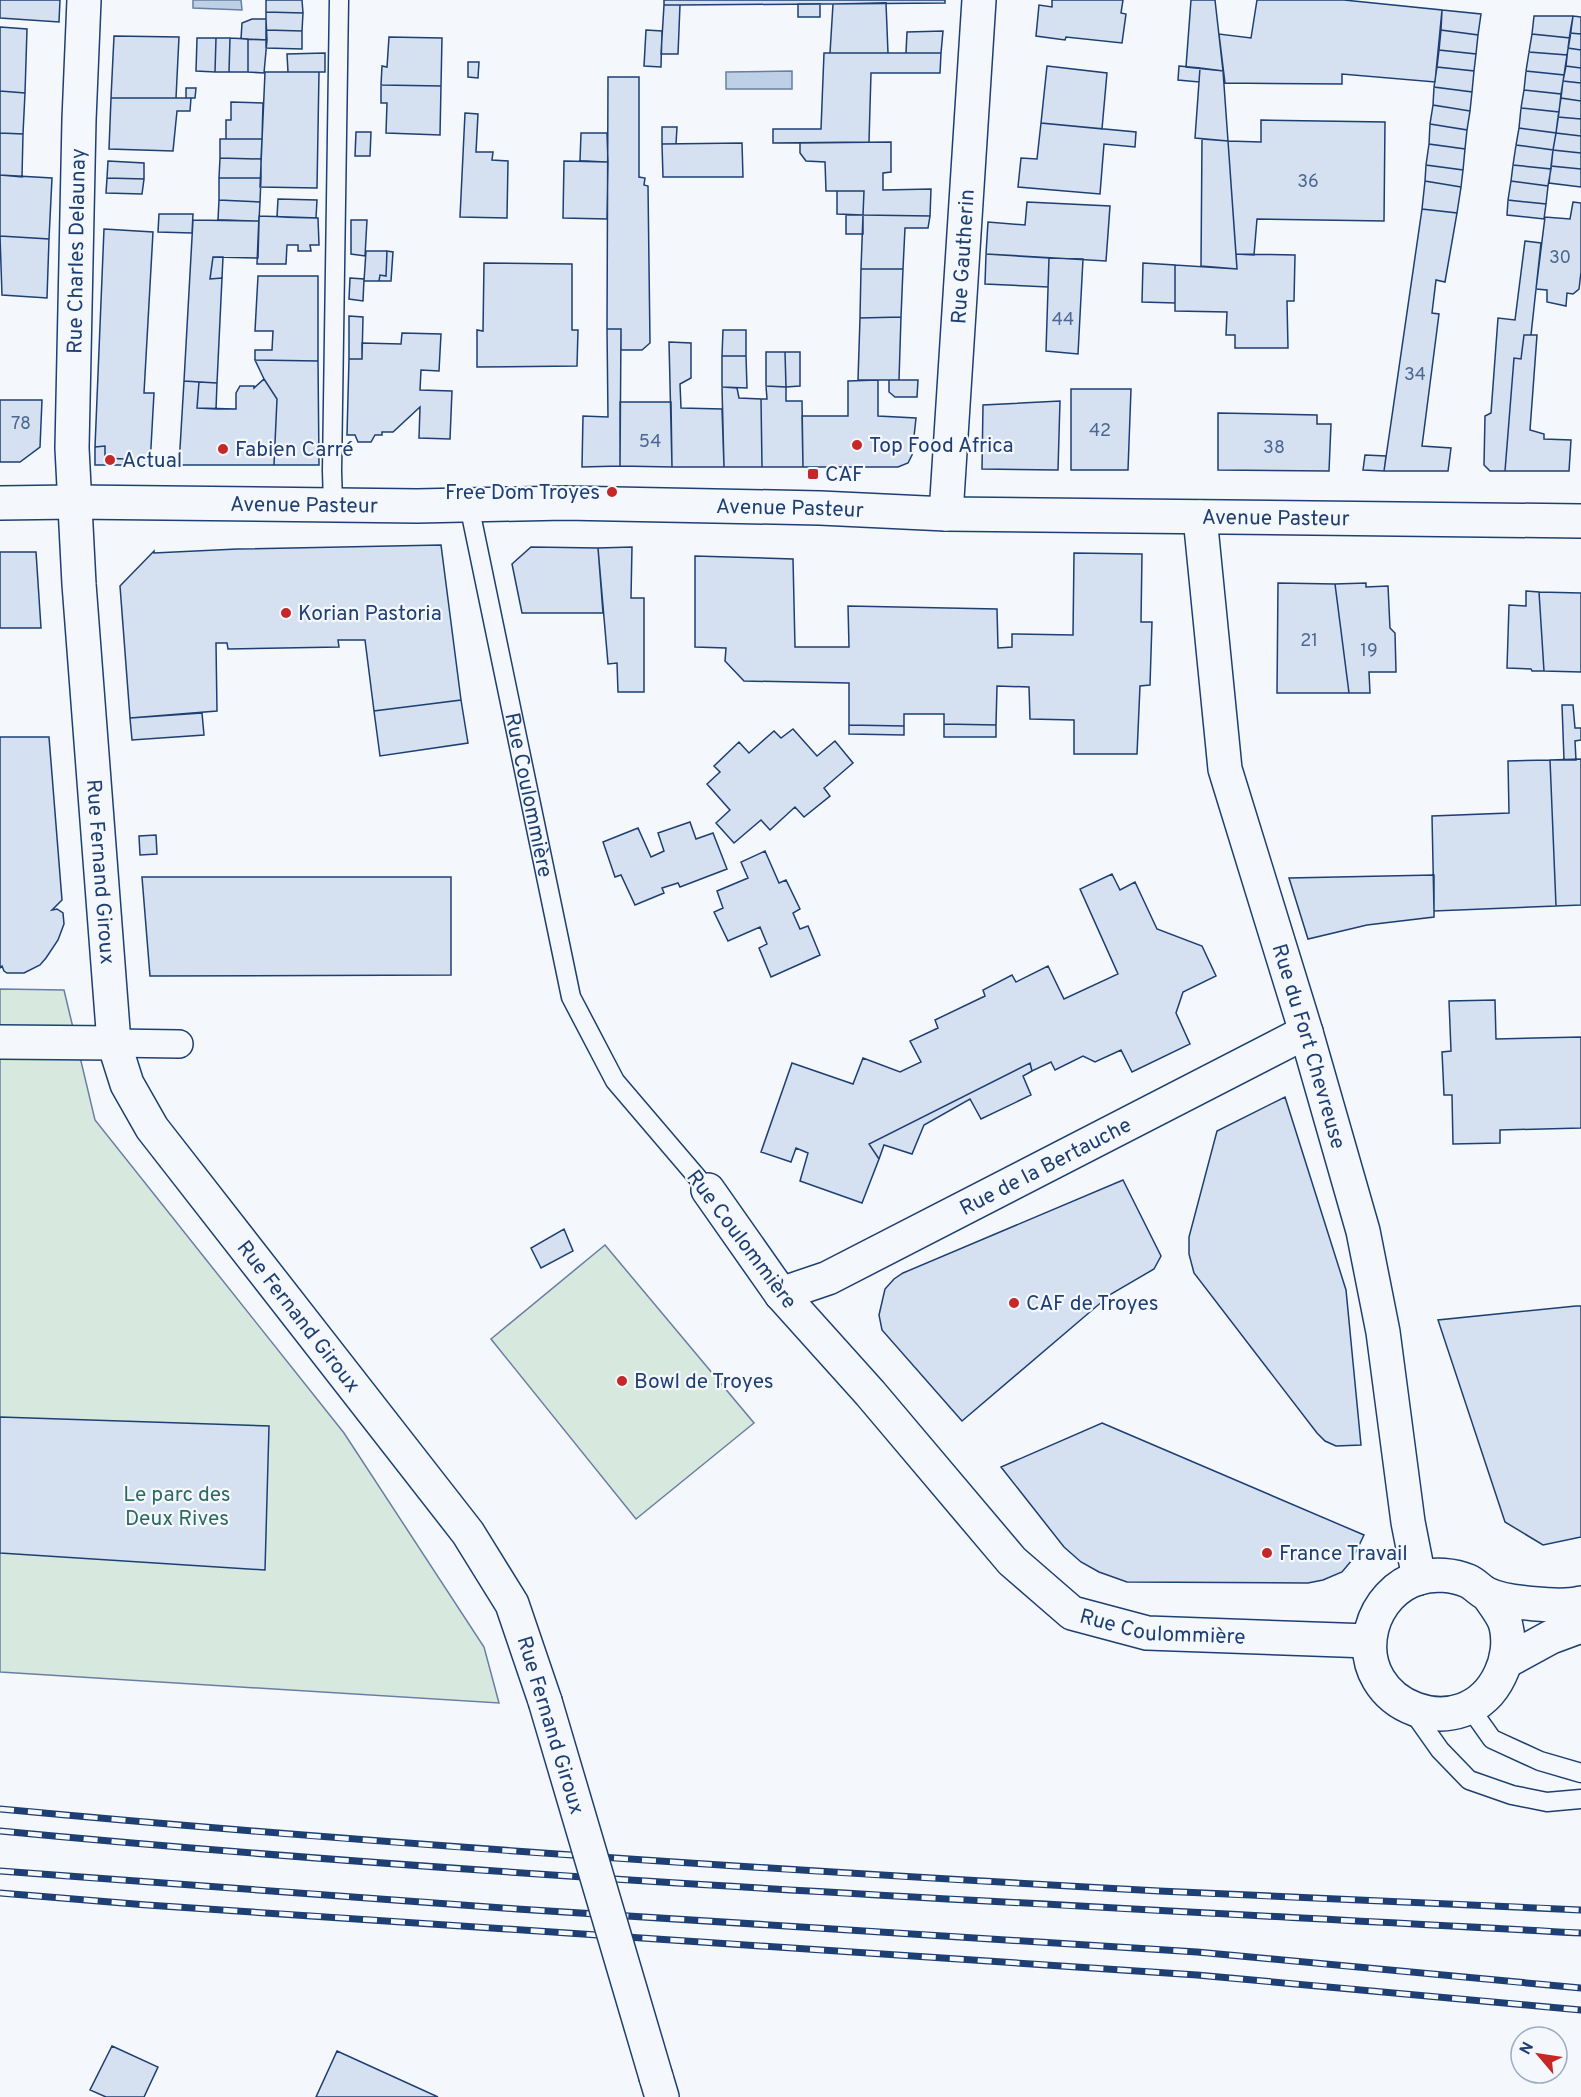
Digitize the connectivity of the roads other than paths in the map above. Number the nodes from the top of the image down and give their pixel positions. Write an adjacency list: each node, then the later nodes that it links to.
1 (84, 0): 4 (street, Rue Charles Delaunay)
2 (339, 0): 6 (lane)
3 (978, 0): 8 (street, Rue Gautherin)
4 (75, 502): 5 (street, Avenue Pasteur); 6 (street, Avenue Pasteur); 13 (street, Rue Fernand Giroux)
5 (0, 503)
6 (333, 504): 7 (street, Avenue Pasteur)
7 (469, 505): 8 (street, Avenue Pasteur); 15 (lane, Rue Coulommière)
8 (946, 514): 9 (street, Avenue Pasteur)
9 (1200, 517): 10 (street, Avenue Pasteur); 11 (street, Rue du Fort Chevreuse)
10 (1581, 521)
11 (1306, 1032): 16 (street, Rue de la Bertauche); 17 (street, Rue du Fort Chevreuse)
12 (0, 1042): 13 (street)
13 (114, 1043): 14 (street); 27 (street, Rue Fernand Giroux, bridge)
14 (179, 1044)
15 (708, 1190): 16 (street, Rue Coulommière)
16 (781, 1294): 21 (street, Rue Coulommière)
17 (1419, 1578): 18 (street); 21 (street)
18 (1488, 1595): 19 (street); 22 (street)
19 (1581, 1603)
20 (1581, 1626): 22 (street)
21 (1369, 1641): 24 (street)
22 (1507, 1661): 23 (street)
23 (1470, 1708): 24 (street); 25 (lane)
24 (1410, 1709): 26 (lane)
25 (1581, 1773)
26 (1581, 1799)
27 (659, 2087)

